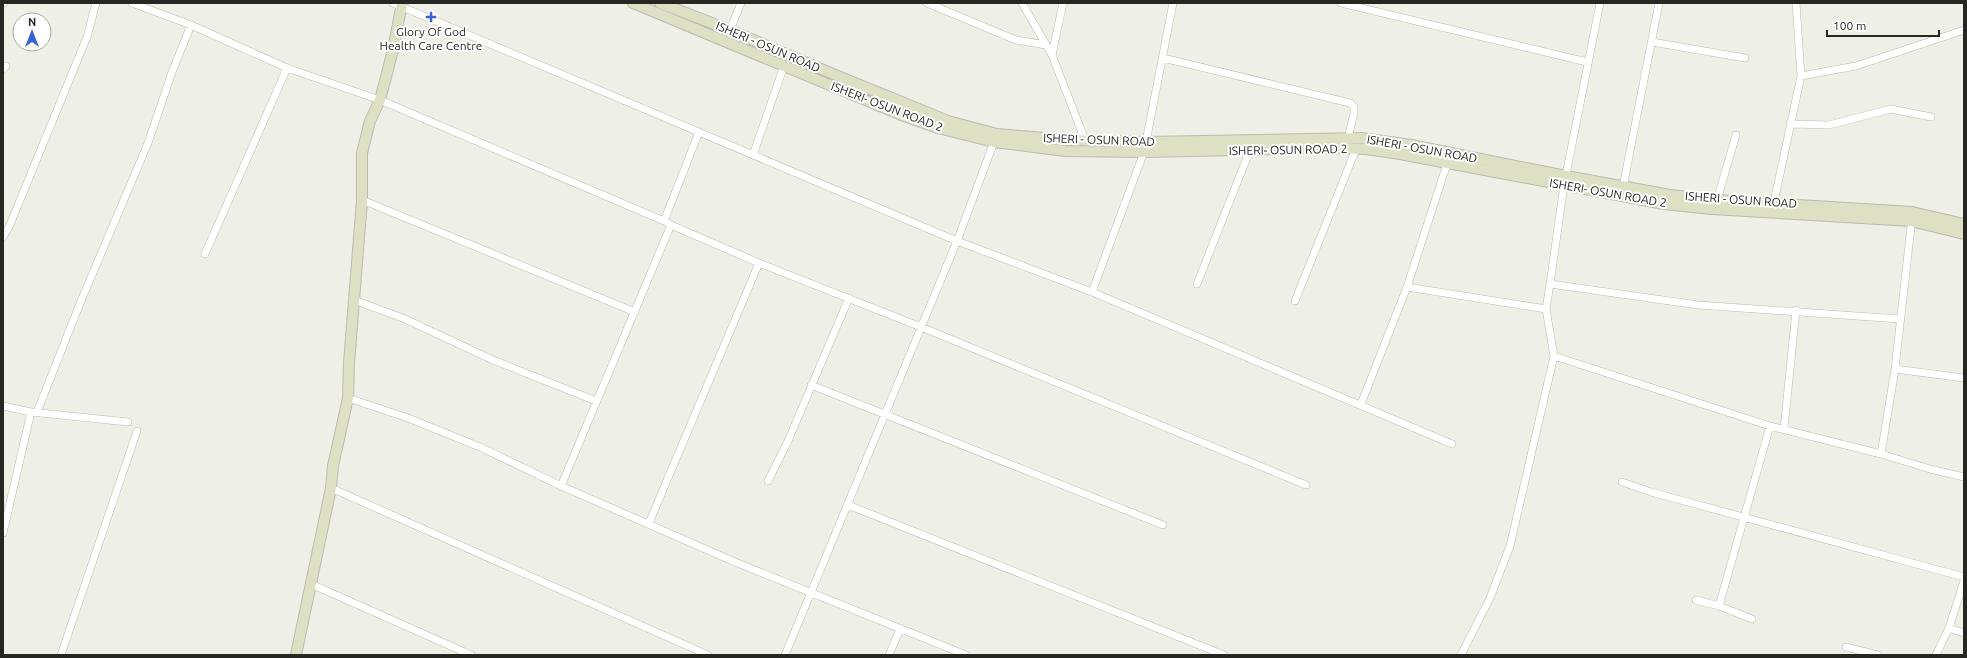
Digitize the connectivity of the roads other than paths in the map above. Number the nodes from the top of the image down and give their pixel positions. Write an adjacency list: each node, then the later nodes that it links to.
1 (96, 3): 51 (street)
2 (132, 3): 15 (street)
3 (632, 3): 24 (main road, ISHERI- OSUN ROAD 2)
4 (660, 3): 16 (main road, ISHERI - OSUN ROAD)
5 (741, 3): 16 (street)
6 (927, 3): 19 (street)
7 (1022, 3): 19 (street)
8 (1063, 3): 20 (street)
9 (1173, 3): 21 (street)
10 (1341, 3): 23 (street)
11 (1600, 3): 23 (street)
12 (1659, 3): 18 (street)
13 (1796, 3): 26 (street)
14 (399, 4): 27 (main road); 30 (street)
15 (190, 25): 25 (street); 75 (street)
16 (730, 30): 33 (main road, ISHERI - OSUN ROAD)
17 (1964, 30): 26 (street)
18 (1652, 42): 22 (street); 42 (street)
19 (1046, 45): 20 (street)
20 (1052, 55): 33 (street)
21 (1163, 58): 32 (street); 35 (street)
22 (1745, 58)
23 (1588, 62): 41 (street)
24 (784, 66): 34 (main road, ISHERI- OSUN ROAD 2); 39 (street)
25 (287, 68): 27 (street); 53 (street)
26 (1801, 76): 29 (street)
27 (380, 100): 43 (main road); 47 (street)
28 (1931, 117): 29 (street)
29 (1790, 124): 45 (street)
30 (699, 132): 39 (street); 47 (street)
31 (1736, 135): 44 (street)
32 (1348, 138): 35 (main road, ISHERI - OSUN ROAD); 41 (main road, ISHERI - OSUN ROAD)
33 (1085, 140): 35 (main road, ISHERI - OSUN ROAD)
34 (994, 142): 38 (main road, ISHERI- OSUN ROAD 2); 52 (street)
35 (1147, 142): 38 (street)
36 (1356, 149): 37 (main road, ISHERI- OSUN ROAD 2); 40 (main road, ISHERI- OSUN ROAD 2); 61 (street)
37 (1250, 150): 38 (main road, ISHERI- OSUN ROAD 2); 55 (street)
38 (1144, 152): 58 (street)
39 (753, 155): 52 (street)
40 (1447, 164): 41 (main road, ISHERI- OSUN ROAD 2); 57 (street)
41 (1565, 181): 42 (main road, ISHERI - OSUN ROAD); 46 (main road, ISHERI- OSUN ROAD 2); 56 (street)
42 (1622, 187): 44 (main road, ISHERI - OSUN ROAD)
43 (362, 200): 60 (main road); 64 (street)
44 (1717, 200): 45 (main road, ISHERI - OSUN ROAD)
45 (1774, 202): 46 (main road, ISHERI - OSUN ROAD)
46 (1912, 217): 48 (main road, ISHERI - OSUN ROAD); 50 (main road, ISHERI- OSUN ROAD 2); 65 (street)
47 (664, 220): 49 (street)
48 (1964, 224)
49 (671, 225): 54 (street); 64 (street)
50 (1964, 234)
51 (3, 237)
52 (957, 241): 58 (street); 66 (street)
53 (205, 254)
54 (759, 263): 59 (street); 91 (street)
55 (1197, 284)
56 (1550, 284): 62 (street); 63 (street)
57 (1407, 287): 62 (street); 73 (street)
58 (1092, 292): 73 (street)
59 (849, 298): 66 (street); 70 (street)
60 (354, 300): 71 (main road); 72 (street)
61 (1294, 301)
62 (1546, 309): 67 (street)
63 (1796, 310): 65 (street); 79 (street)
64 (635, 312): 72 (street)
65 (1900, 319): 68 (street)
66 (921, 327): 76 (street); 86 (street)
67 (1554, 356): 78 (street); 113 (street)
68 (1895, 369): 69 (street); 82 (street)
69 (1964, 378)
70 (811, 385): 76 (street); 84 (street)
71 (348, 398): 87 (street); 88 (main road)
72 (596, 401): 87 (street)
73 (1361, 404): 81 (street)
74 (3, 406): 75 (street)
75 (34, 412): 77 (street); 93 (street)
76 (885, 415): 89 (street); 92 (street)
77 (128, 422)
78 (1770, 426): 79 (street); 90 (street)
79 (1784, 429): 82 (street)
80 (137, 432): 105 (street)
81 (1452, 444)
82 (1881, 454): 83 (street)
83 (1964, 477)
84 (768, 481)
85 (1622, 482): 90 (street)
86 (1306, 485)
87 (561, 486): 91 (street)
88 (331, 488): 96 (main road); 108 (street)
89 (848, 505): 97 (street); 112 (street)
90 (1746, 516): 94 (street); 99 (street)
91 (649, 523): 97 (street)
92 (1163, 525)
93 (3, 533)
94 (1964, 577)
95 (1964, 580): 101 (street)
96 (311, 584): 106 (main road); 107 (street)
97 (812, 593): 102 (street); 109 (street)
98 (1696, 600): 99 (street)
99 (1719, 606): 100 (street)
100 (1752, 619)
101 (1949, 628): 103 (street); 115 (street)
102 (900, 629): 110 (street); 111 (street)
103 (1964, 633)
104 (1846, 647): 114 (street)
105 (61, 655)
106 (296, 655)
107 (471, 655)
108 (708, 655)
109 (785, 655)
110 (889, 655)
111 (966, 655)
112 (1224, 655)
113 (1460, 655)
114 (1878, 655)
115 (1936, 655)

